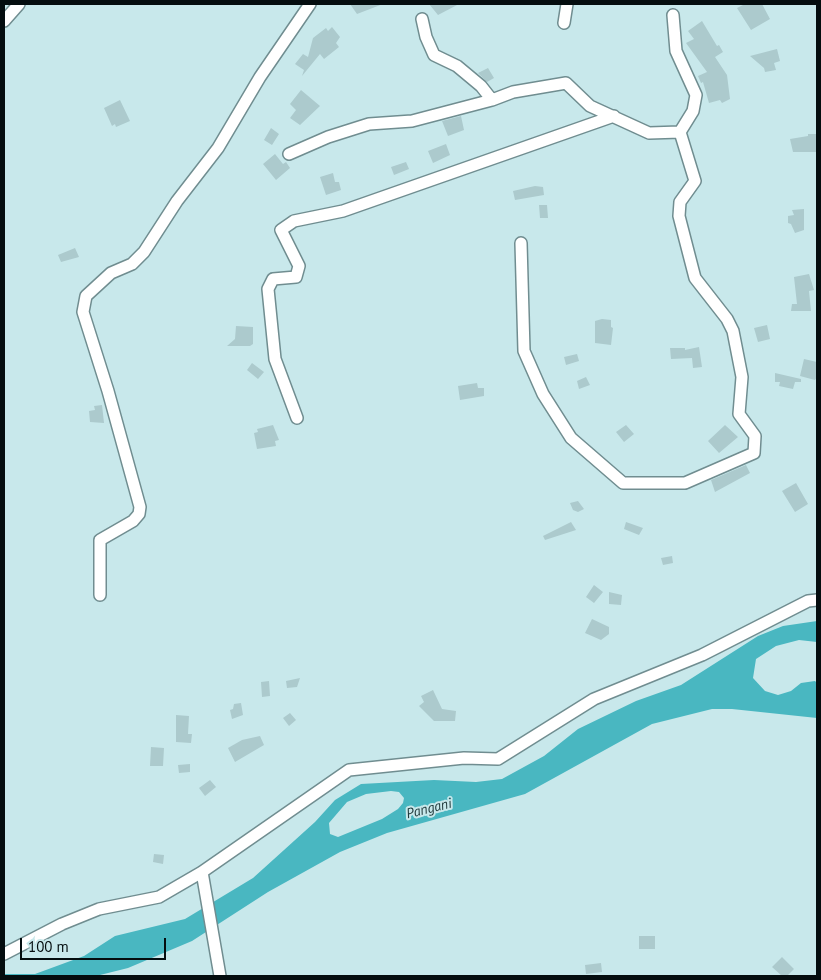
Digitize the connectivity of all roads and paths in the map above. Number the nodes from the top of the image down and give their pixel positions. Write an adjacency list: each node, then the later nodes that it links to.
1 (19, 4): 6 (street)
2 (310, 4): 14 (street)
3 (567, 4): 7 (street)
4 (673, 15): 10 (street)
5 (422, 18): 8 (street)
6 (4, 21)
7 (564, 23)
8 (492, 100): 9 (street); 11 (street)
9 (614, 116): 10 (street); 13 (street)
10 (680, 132): 12 (street)
11 (289, 154)
12 (521, 243)
13 (297, 418)
14 (100, 595)
15 (817, 600): 16 (street)
16 (202, 872): 17 (street); 18 (street)
17 (4, 954)
18 (220, 976)

